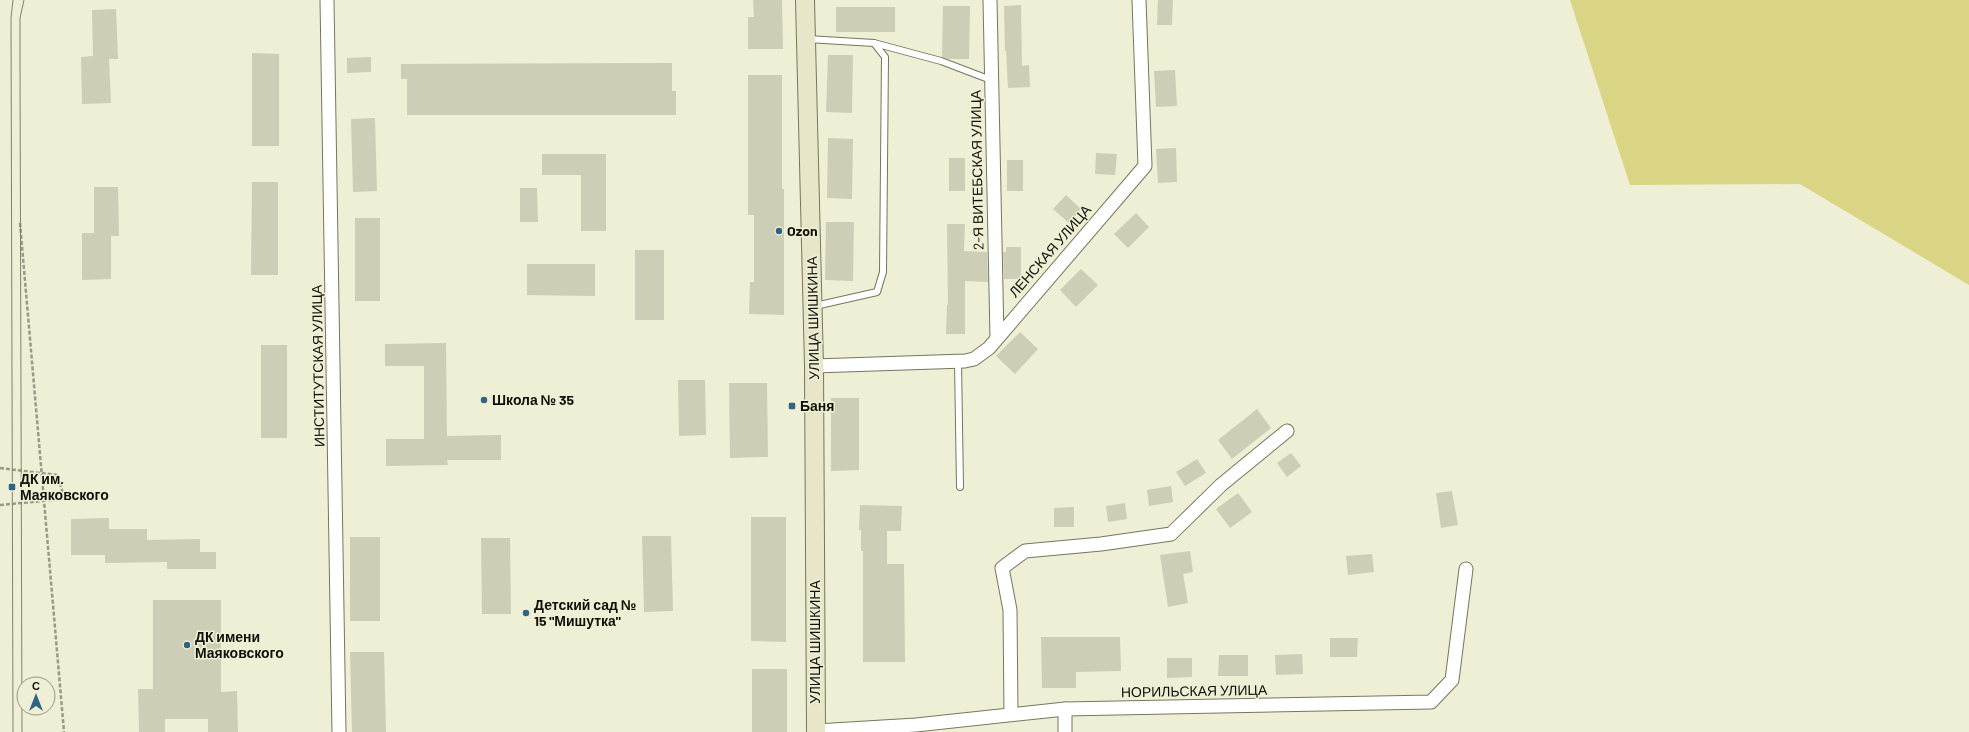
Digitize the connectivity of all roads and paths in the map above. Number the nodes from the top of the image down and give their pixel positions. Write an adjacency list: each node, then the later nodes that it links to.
1 (327, 0): 22 (street, ИНСТИТУТСКАЯ УЛИЦА)
2 (805, 0): 5 (main road, УЛИЦА ШИШКИНА)
3 (990, 0): 7 (street, 2-Я ВИТЕБСКАЯ УЛИЦА)
4 (1140, 0): 10 (street, ЛЕНСКАЯ УЛИЦА)
5 (806, 39): 6 (lane); 9 (main road, УЛИЦА ШИШКИНА)
6 (874, 43): 7 (lane); 9 (lane)
7 (991, 80): 10 (street, 2-Я ВИТЕБСКАЯ УЛИЦА)
8 (20, 223): 21 (path)
9 (813, 306): 12 (main road, УЛИЦА ШИШКИНА)
10 (997, 338): 11 (street, ЛЕНСКАЯ УЛИЦА)
11 (958, 362): 12 (street, ЛЕНСКАЯ УЛИЦА); 15 (lane)
12 (814, 366): 20 (main road, УЛИЦА ШИШКИНА)
13 (1287, 431): 19 (street)
14 (0, 468): 16 (path)
15 (960, 487)
16 (0, 505)
17 (1466, 569): 18 (street, НОРИЛЬСКАЯ УЛИЦА)
18 (1065, 709): 19 (street, НОРИЛЬСКАЯ УЛИЦА); 23 (street)
19 (1011, 714): 20 (street, НОРИЛЬСКАЯ УЛИЦА)
20 (816, 731)
21 (64, 732)
22 (339, 732)
23 (1065, 732)

